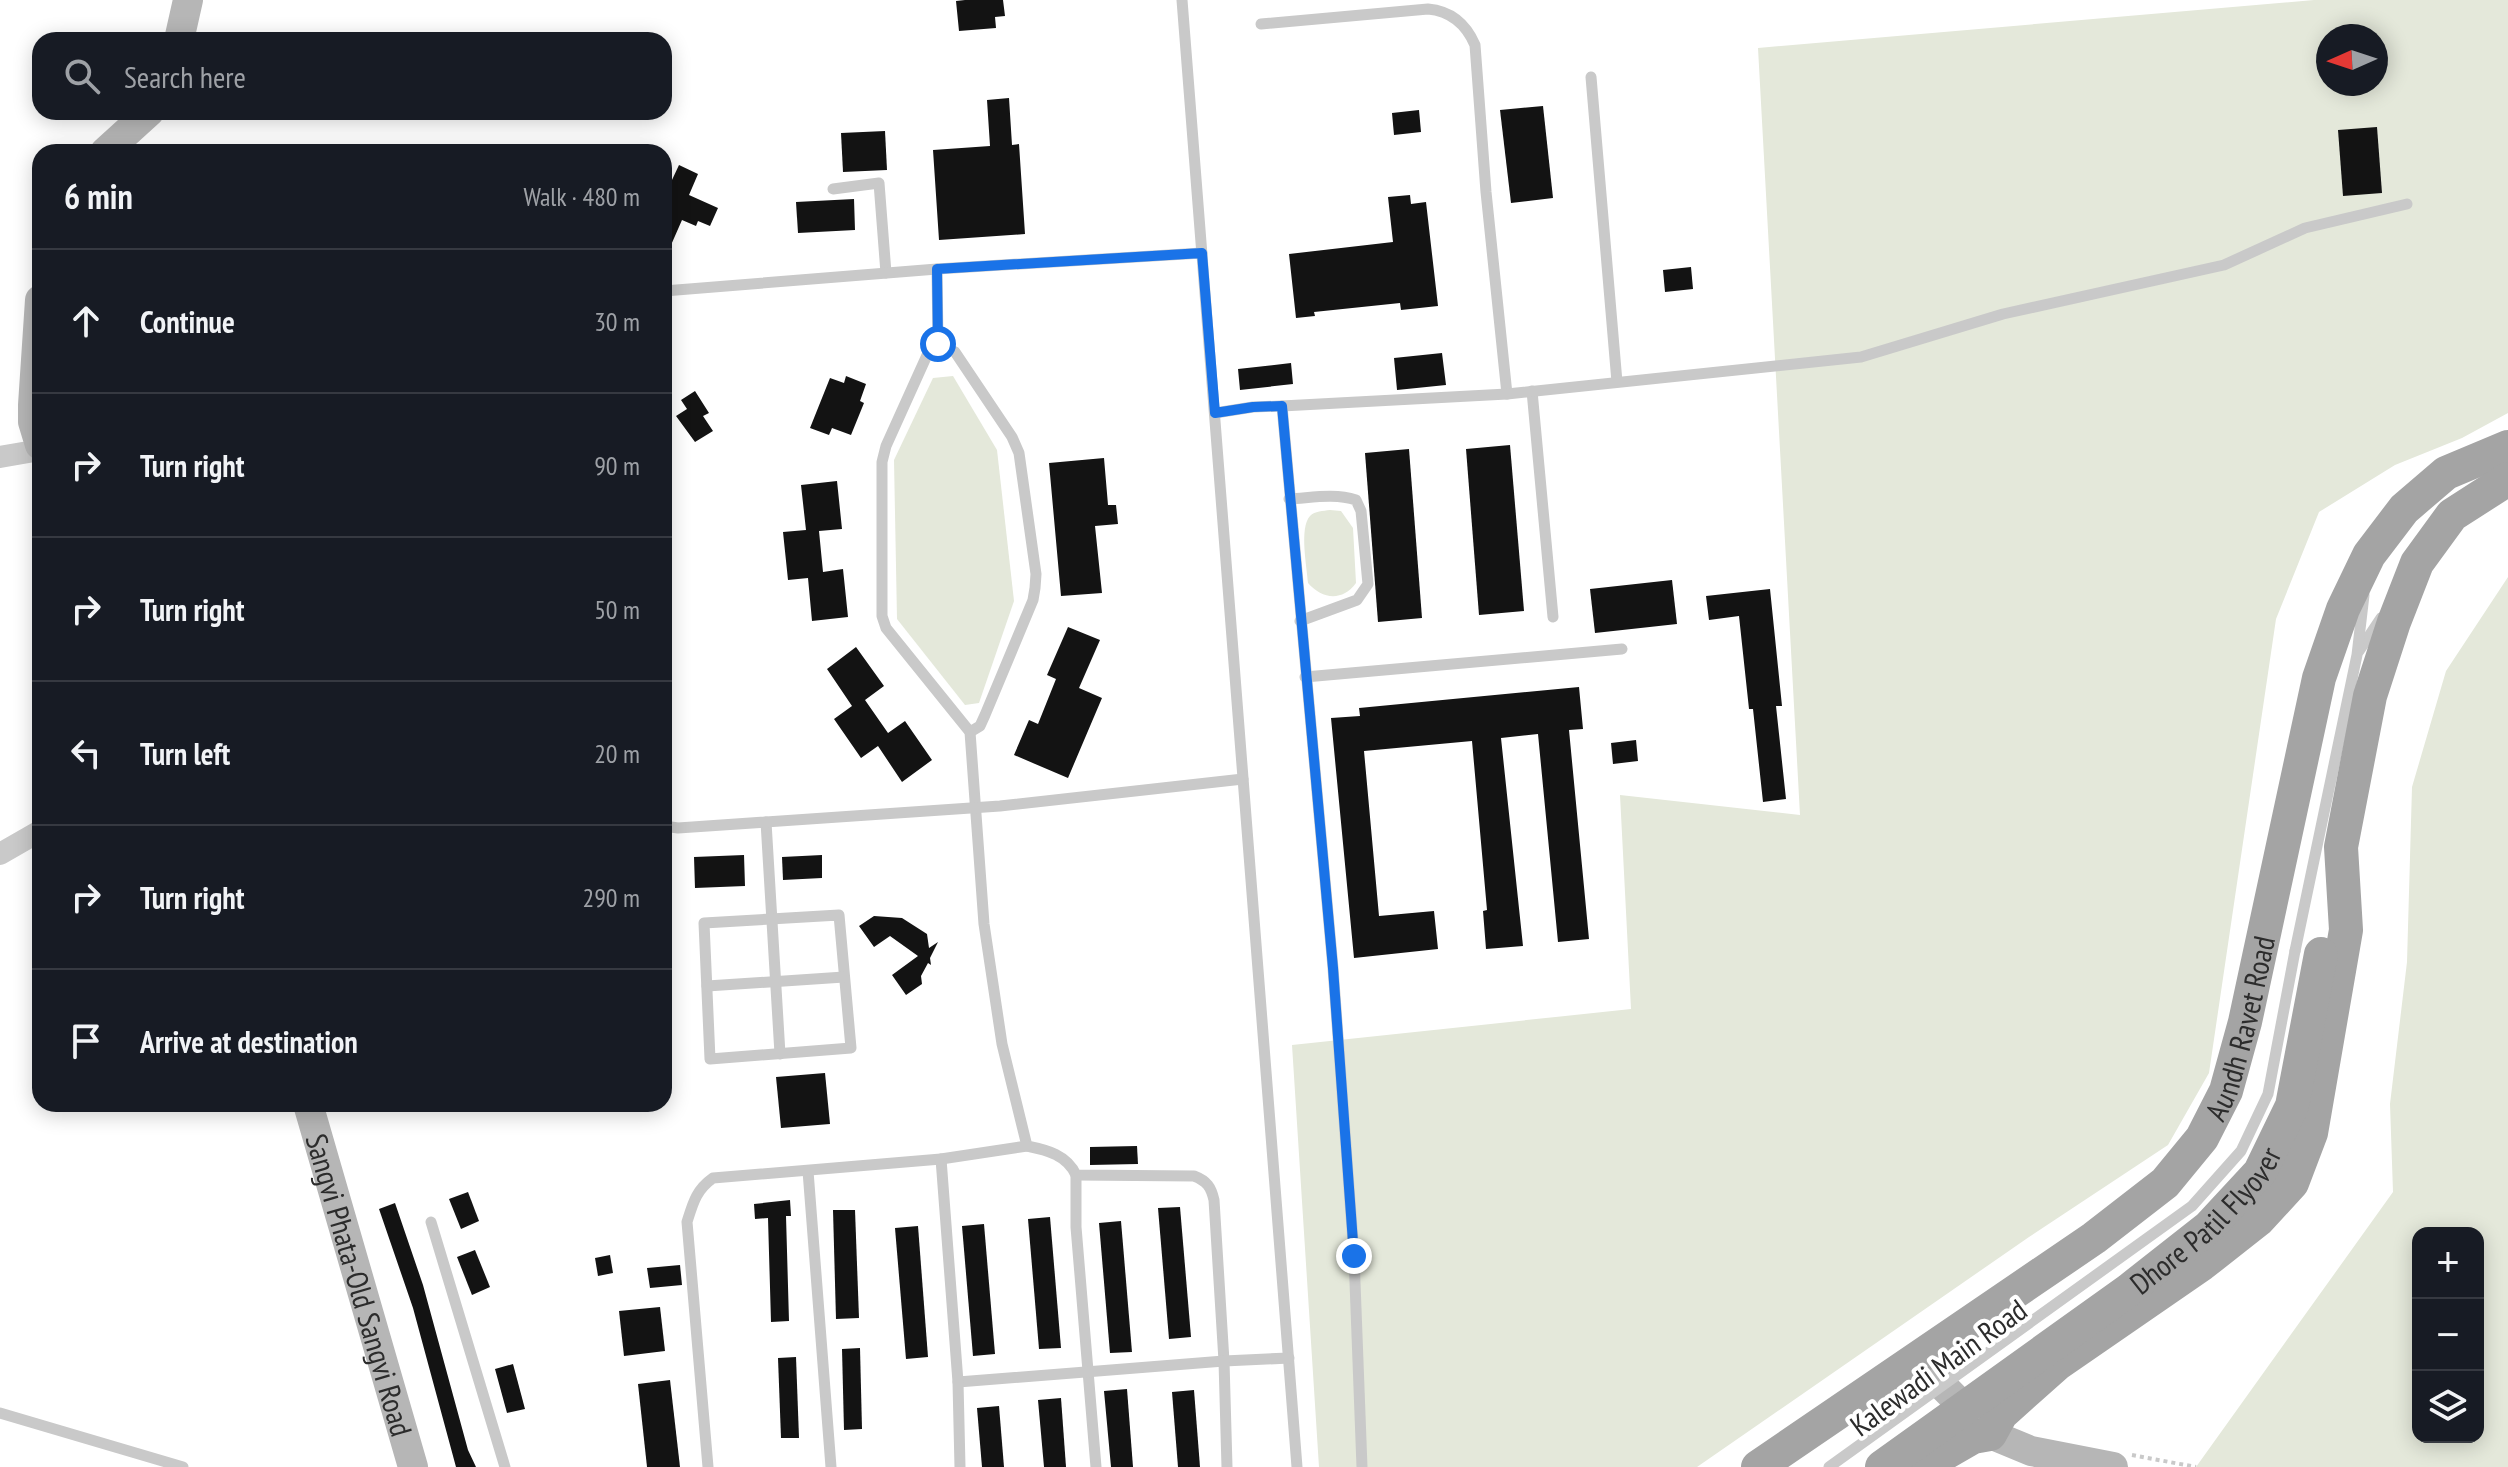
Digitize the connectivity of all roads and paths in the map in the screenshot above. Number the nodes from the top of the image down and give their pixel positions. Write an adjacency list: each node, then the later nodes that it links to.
1 (188, 0): 4 (main road)
2 (1182, 0): 10 (lane)
3 (1261, 24): 17 (lane)
4 (181, 32)
5 (1591, 77): 15 (lane)
6 (140, 120): 7 (main road)
7 (114, 144)
8 (833, 189): 12 (lane)
9 (2407, 204): 15 (lane)
10 (1202, 253): 11 (lane); 19 (lane)
11 (937, 269): 12 (lane); 14 (lane)
12 (886, 273): 13 (lane)
13 (672, 290)
14 (938, 344): 32 (lane); 32 (lane)
15 (1617, 382): 16 (lane)
16 (1532, 391): 17 (lane); 27 (lane)
17 (1507, 394): 18 (lane)
18 (1282, 406): 19 (lane); 24 (lane)
19 (1215, 413): 33 (lane)
20 (2508, 447): 25 (main road, Aundh Ravet Road)
21 (32, 449): 22 (street)
22 (0, 457)
23 (2508, 479): 26 (main road)
24 (1289, 499): 28 (lane); 28 (lane)
25 (2369, 555): 30 (lane); 52 (main road, Aundh Ravet Road)
26 (2417, 563): 30 (lane); 38 (main road)
27 (1553, 617)
28 (1300, 621): 31 (lane)
29 (1622, 649): 31 (lane)
30 (2357, 655): 41 (lane)
31 (1305, 677): 70 (lane)
32 (970, 732): 34 (lane)
33 (1243, 779): 34 (lane); 53 (lane)
34 (976, 807): 35 (lane); 47 (lane)
35 (766, 822): 36 (lane); 40 (lane)
36 (672, 827)
37 (32, 836): 39 (street)
38 (2341, 847): 41 (main road, Dhore Patil Flyover); 59 (main road)
39 (0, 854)
40 (772, 918): 42 (lane); 43 (lane); 44 (lane)
41 (2308, 953): 73 (lane, bridge); 74 (main road, Dhore Patil Flyover, bridge)
42 (844, 977): 43 (lane); 45 (lane)
43 (775, 982): 44 (lane); 45 (lane)
44 (707, 986): 45 (lane)
45 (780, 1054)
46 (310, 1112): 62 (main road, Sangvi Phata-Old Sangvi Road)
47 (1027, 1146): 48 (lane); 50 (lane)
48 (941, 1159): 49 (lane); 57 (lane)
49 (808, 1171): 64 (lane); 65 (lane)
50 (1076, 1175): 54 (lane); 55 (lane)
51 (431, 1222): 63 (lane)
52 (2067, 1255): 56 (main road, Kalewadi Main Road); 71 (main road, Aundh Ravet Road)
53 (1289, 1358): 54 (lane); 69 (lane)
54 (1224, 1361): 55 (lane); 68 (lane)
55 (1088, 1371): 57 (lane); 67 (lane)
56 (1932, 1375): 59 (main road); 72 (main road, Kalewadi Main Road)
57 (958, 1382): 66 (lane)
58 (0, 1413): 61 (lane)
59 (1990, 1434): 60 (main road); 75 (main road)
60 (2121, 1461): 76 (path)
61 (183, 1467)
62 (413, 1467)
63 (505, 1467)
64 (708, 1467)
65 (831, 1467)
66 (960, 1467)
67 (1096, 1467)
68 (1227, 1467)
69 (1297, 1467)
70 (1362, 1467)
71 (1758, 1467)
72 (1797, 1467)
73 (1829, 1467)
74 (1882, 1467)
75 (1921, 1467)
76 (2196, 1467)

